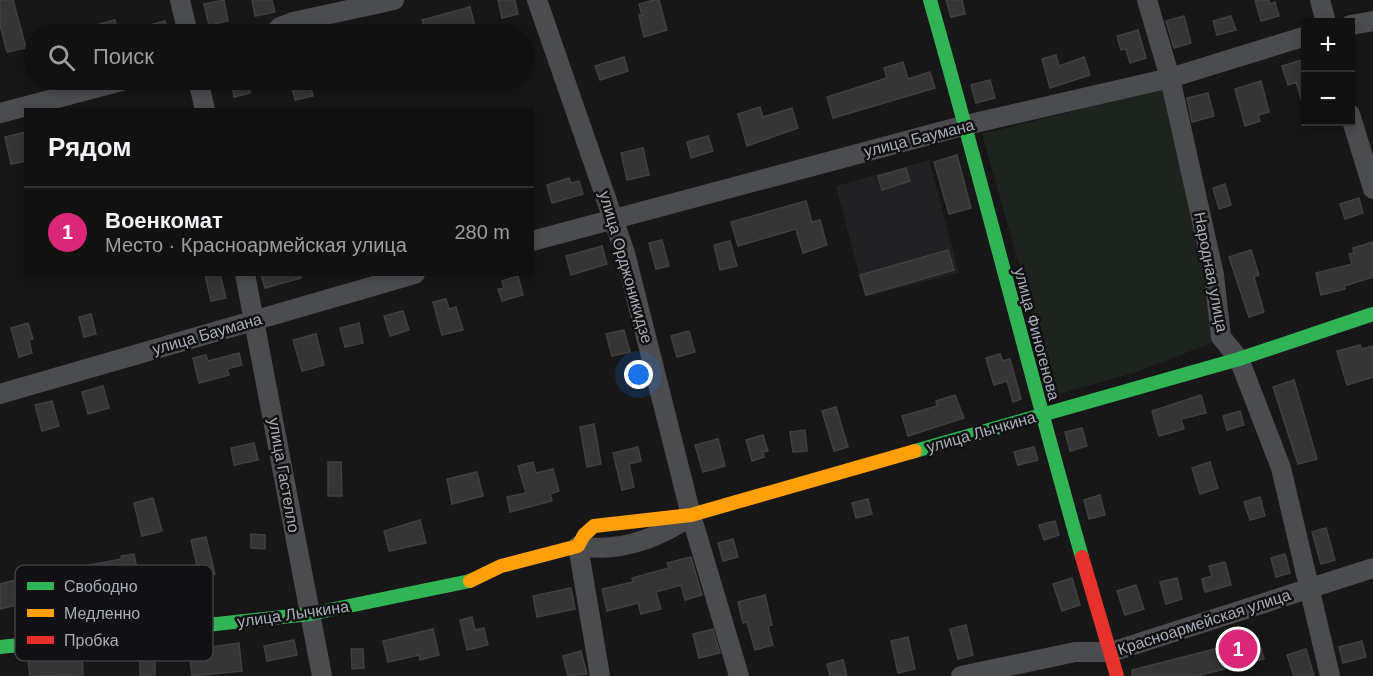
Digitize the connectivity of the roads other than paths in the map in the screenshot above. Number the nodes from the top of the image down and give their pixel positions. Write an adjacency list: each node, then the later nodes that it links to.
1 (180, 0): 9 (street)
2 (394, 0): 10 (street)
3 (537, 0): 21 (street, улица Орджоникидзе)
4 (930, 0): 18 (street, улица Финогенова)
5 (1147, 0): 13 (street, Народная улица)
6 (1320, 0): 7 (street)
7 (1325, 18)
8 (1373, 21): 11 (street)
9 (186, 24)
10 (288, 24)
11 (1355, 24)
12 (1301, 37): 13 (street, улица Баумана)
13 (1170, 78): 18 (street, улица Баумана); 27 (street, Народная улица)
14 (87, 90): 17 (street)
15 (200, 90): 16 (street)
16 (205, 108)
17 (0, 113)
18 (966, 125): 21 (street, улица Баумана); 29 (street, улица Финогенова)
19 (1354, 126): 20 (street)
20 (1373, 189)
21 (614, 217): 22 (street, улица Баумана); 30 (street, улица Орджоникидзе)
22 (534, 240)
23 (245, 276): 26 (street, улица Гастелло)
24 (408, 276): 26 (street, улица Баумана)
25 (1373, 314): 27 (street, улица Лычкина)
26 (256, 320): 28 (street, улица Баумана); 34 (street, улица Гастелло)
27 (1239, 359): 29 (street, улица Лычкина); 33 (street, Народная улица)
28 (0, 394)
29 (1041, 415): 30 (street, улица Лычкина); 38 (street, улица Финогенова)
30 (692, 515): 31 (street, улица Лычкина); 41 (street, улица Орджоникидзе)
31 (578, 546): 34 (street, улица Лычкина); 40 (street)
32 (1373, 568): 33 (street, Красноармейская улица)
33 (1309, 588): 38 (street, Красноармейская улица); 44 (street, Народная улица)
34 (310, 614): 35 (street, улица Лычкина); 39 (street, улица Гастелло)
35 (213, 624)
36 (15, 645): 37 (street, улица Лычкина)
37 (0, 647)
38 (1111, 652): 42 (street, Красноармейская улица); 43 (street, улица Финогенова)
39 (322, 676)
40 (600, 676)
41 (739, 676)
42 (962, 676)
43 (1117, 676)
44 (1330, 676)

